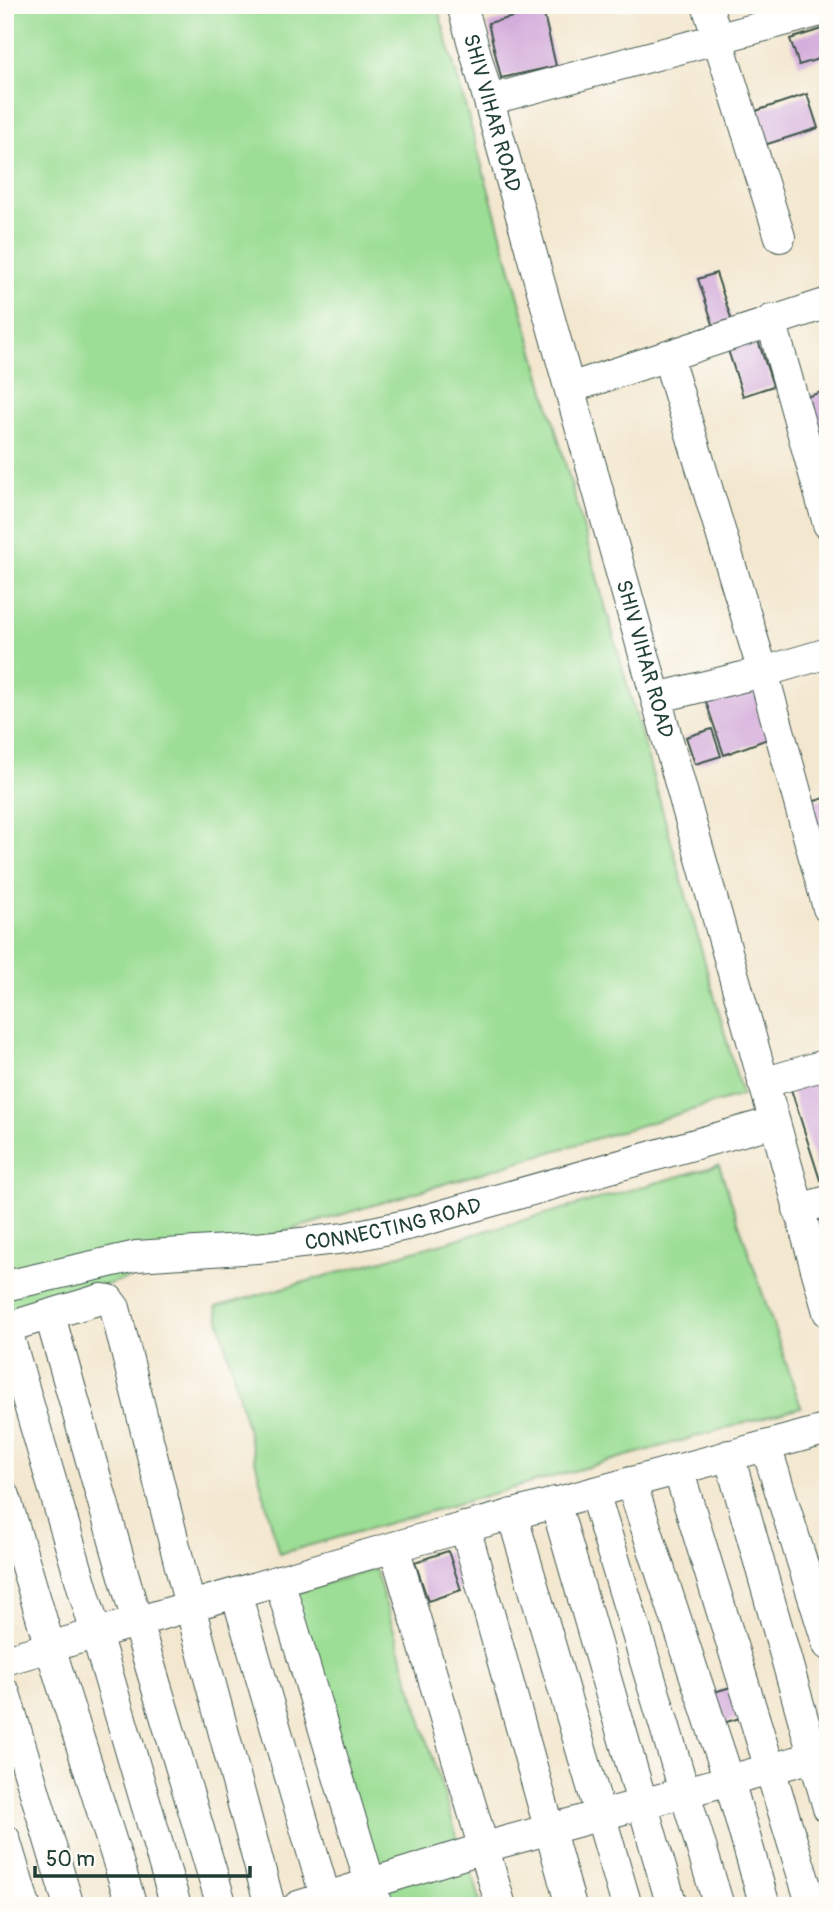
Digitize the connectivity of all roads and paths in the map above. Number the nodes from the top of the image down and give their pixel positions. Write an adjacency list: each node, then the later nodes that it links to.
1 (462, 5): 5 (street, SHIV VIHAR ROAD)
2 (707, 5): 4 (street)
3 (828, 9): 4 (street)
4 (717, 39): 5 (street); 6 (street)
5 (489, 100): 10 (street, SHIV VIHAR ROAD)
6 (780, 237)
7 (828, 303): 8 (street)
8 (771, 320): 9 (street); 11 (street)
9 (667, 355): 10 (street); 13 (street)
10 (570, 388): 14 (street, SHIV VIHAR ROAD)
11 (828, 524)
12 (828, 653): 13 (street)
13 (763, 672): 14 (street); 15 (street)
14 (656, 698): 17 (street, SHIV VIHAR ROAD)
15 (828, 908)
16 (828, 1064): 17 (street)
17 (763, 1083): 18 (street, SHIV VIHAR ROAD)
18 (774, 1122): 20 (street, SHIV VIHAR ROAD); 21 (street, CONNECTING ROAD)
19 (828, 1201): 20 (street)
20 (798, 1209): 22 (street, SHIV VIHAR ROAD)
21 (5, 1286)
22 (828, 1312)
23 (50, 1316): 24 (street); 38 (street); 39 (street)
24 (6, 1328): 40 (street)
25 (827, 1434): 26 (street)
26 (766, 1446): 27 (street); 41 (street)
27 (729, 1455): 28 (street); 45 (street)
28 (678, 1469): 29 (street); 46 (street)
29 (631, 1482): 30 (street); 47 (street)
30 (594, 1492): 32 (street); 48 (street)
31 (5, 1496): 42 (street)
32 (555, 1502): 33 (street); 49 (street)
33 (512, 1514): 34 (street); 51 (street)
34 (465, 1527): 35 (street); 52 (street)
35 (394, 1547): 36 (street); 54 (street)
36 (279, 1580): 37 (street); 55 (street)
37 (236, 1593): 38 (street); 56 (street)
38 (190, 1606): 39 (street); 62 (street)
39 (136, 1622): 40 (street); 61 (street)
40 (96, 1634): 42 (street); 60 (street)
41 (828, 1644)
42 (50, 1647): 43 (street); 59 (street)
43 (5, 1660)
44 (5, 1693): 58 (street)
45 (820, 1755): 46 (street); 50 (street)
46 (771, 1769): 47 (street); 69 (street)
47 (729, 1780): 48 (street); 68 (street)
48 (686, 1792): 49 (street); 67 (street)
49 (643, 1804): 51 (street); 66 (street)
50 (828, 1808)
51 (601, 1815): 52 (street); 65 (street)
52 (549, 1830): 54 (street); 64 (street)
53 (5, 1839): 57 (street)
54 (484, 1848): 55 (street); 63 (street)
55 (374, 1895): 56 (street)
56 (317, 1903)
57 (25, 1906)
58 (69, 1906)
59 (132, 1906)
60 (176, 1906)
61 (222, 1906)
62 (270, 1906)
63 (501, 1906)
64 (571, 1906)
65 (627, 1906)
66 (672, 1906)
67 (719, 1906)
68 (765, 1906)
69 (812, 1906)

